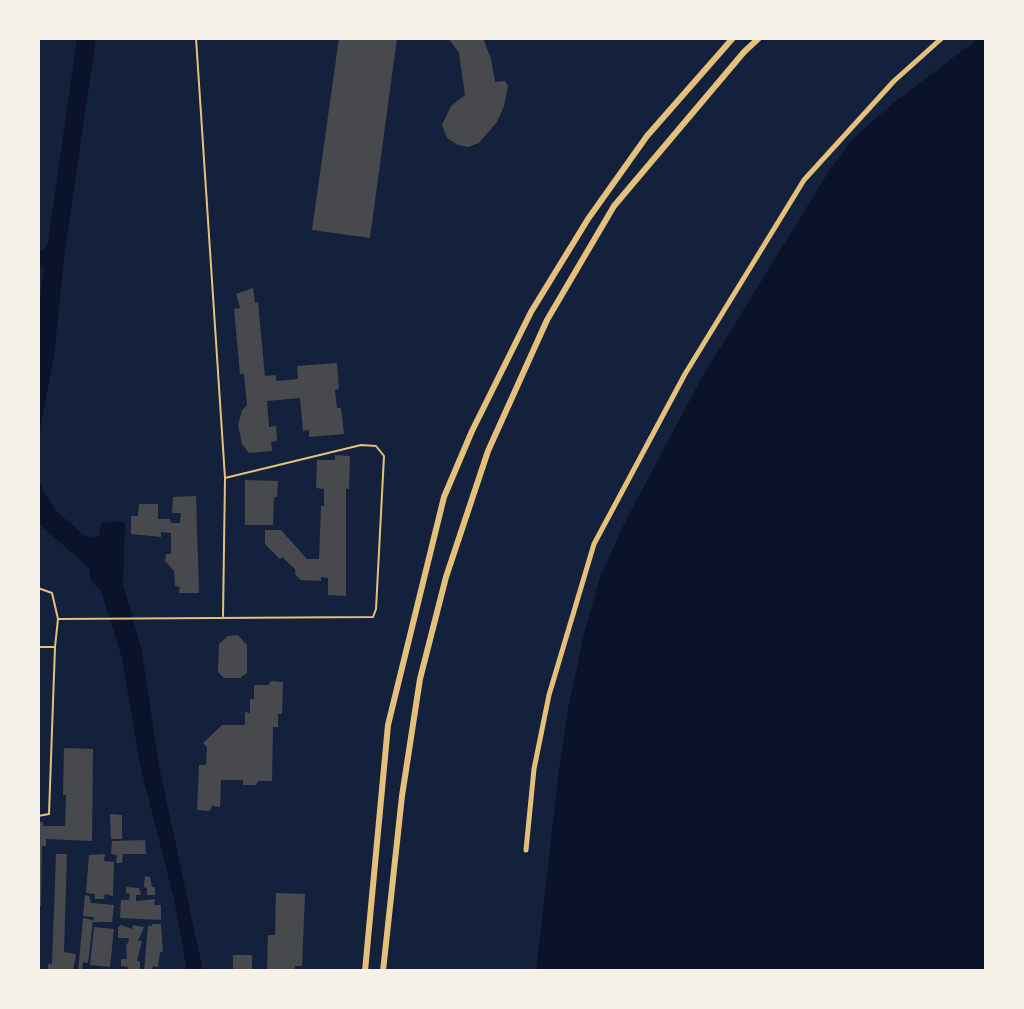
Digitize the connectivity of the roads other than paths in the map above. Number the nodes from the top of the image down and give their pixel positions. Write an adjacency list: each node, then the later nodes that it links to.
1 (196, 38): 5 (lane)
2 (733, 38): 13 (street)
3 (759, 38): 14 (street)
4 (942, 38): 12 (street)
5 (225, 478): 7 (lane); 7 (lane)
6 (38, 588): 8 (lane)
7 (223, 618): 8 (lane)
8 (58, 619): 10 (lane)
9 (38, 647): 10 (lane)
10 (55, 647): 11 (lane)
11 (38, 816)
12 (526, 850)
13 (365, 971)
14 (383, 971)

